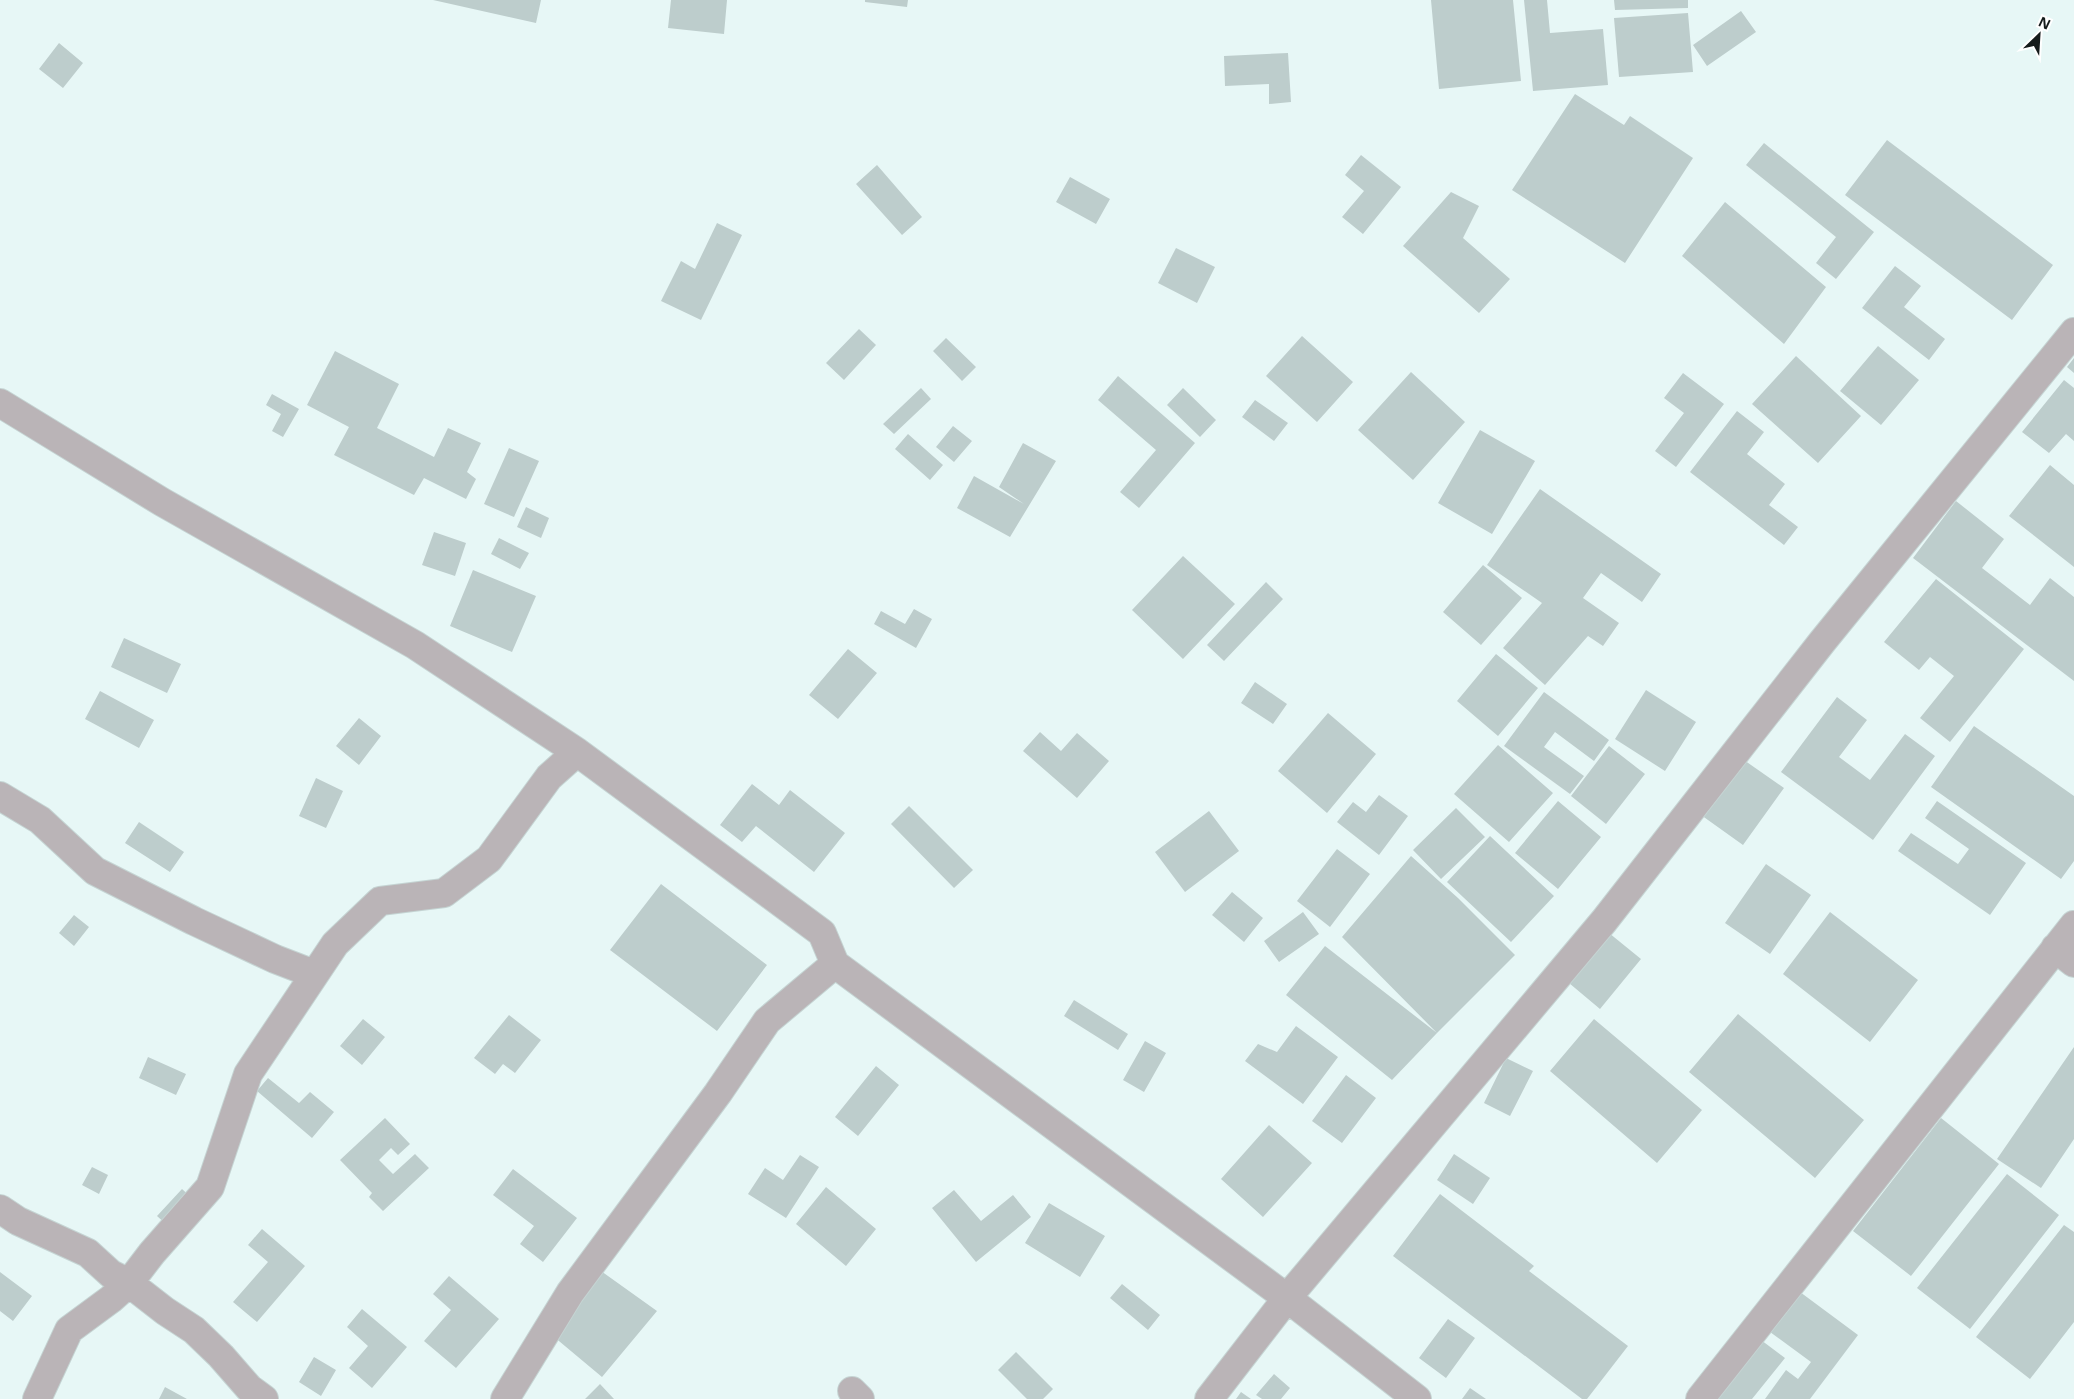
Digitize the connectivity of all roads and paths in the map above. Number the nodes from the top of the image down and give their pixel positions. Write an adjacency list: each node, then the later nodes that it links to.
1 (2074, 332): 11 (street)
2 (0, 402): 3 (street)
3 (577, 752): 7 (street); 8 (street)
4 (0, 796): 8 (street)
5 (2074, 925): 6 (street)
6 (2065, 955): 17 (street)
7 (836, 964): 11 (street); 14 (street)
8 (314, 974): 10 (street)
9 (0, 1209): 10 (street)
10 (129, 1283): 12 (street); 13 (street)
11 (1288, 1298): 15 (street); 16 (street)
12 (37, 1399)
13 (264, 1399)
14 (505, 1399)
15 (1210, 1399)
16 (1417, 1399)
17 (1700, 1399)

